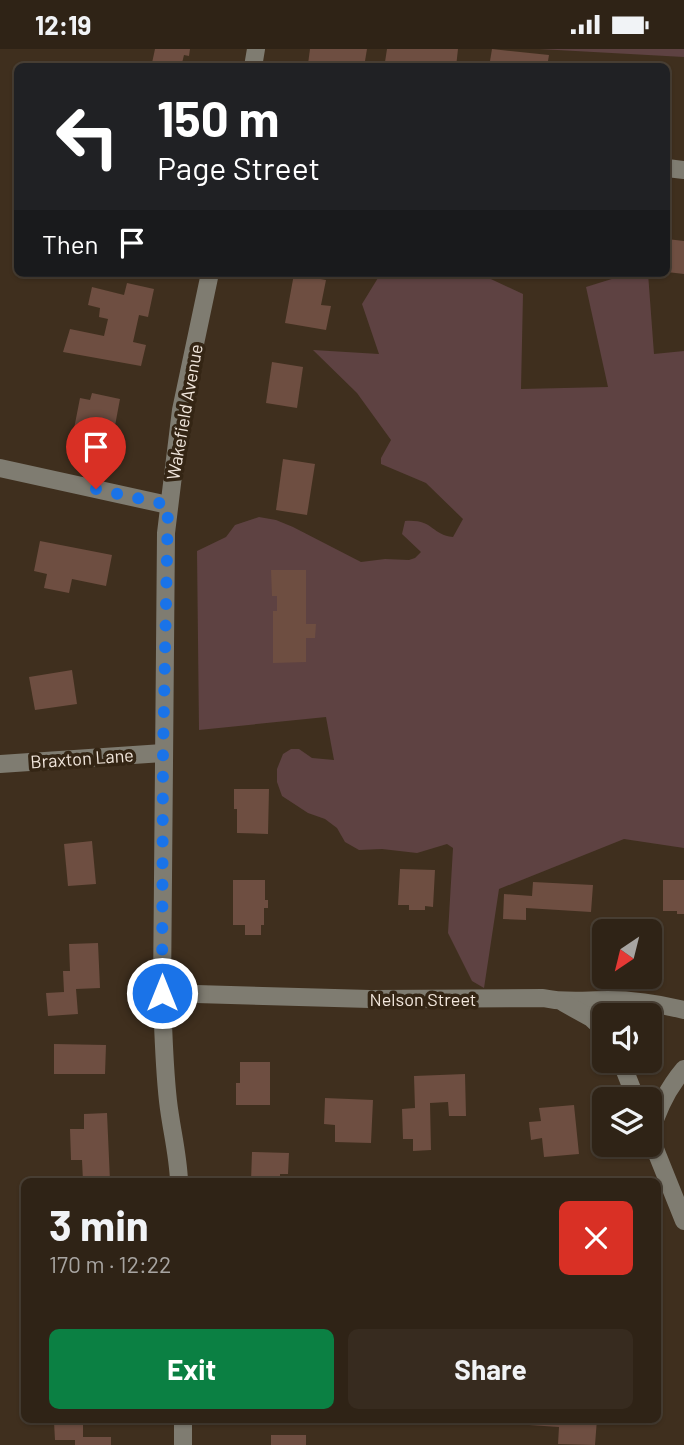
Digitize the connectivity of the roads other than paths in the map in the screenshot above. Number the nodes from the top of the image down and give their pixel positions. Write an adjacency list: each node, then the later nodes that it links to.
1 (209, 277): 3 (street, Wakefield Avenue)
2 (0, 468): 3 (street)
3 (168, 505): 4 (street, Wakefield Avenue)
4 (163, 753): 5 (street, Braxton Lane); 6 (street, Wakefield Avenue)
5 (0, 764)
6 (162, 993): 7 (street, Nelson Street); 13 (street, Wakefield Avenue)
7 (561, 1002): 8 (street, Nelson Street); 9 (street)
8 (684, 1010)
9 (592, 1020)
10 (684, 1069): 11 (street)
11 (662, 1100)
12 (659, 1157): 14 (street)
13 (179, 1178)
14 (684, 1221)
15 (183, 1423): 16 (street)
16 (183, 1445)

